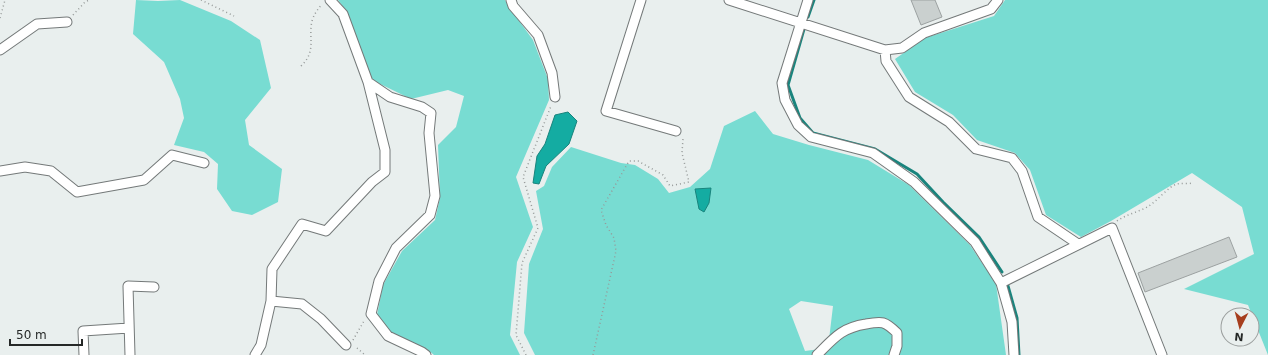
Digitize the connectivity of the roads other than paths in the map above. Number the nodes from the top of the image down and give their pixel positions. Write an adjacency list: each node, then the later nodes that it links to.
1 (330, 0): 11 (street)
2 (510, 0): 12 (street)
3 (641, 0): 13 (street)
4 (729, 0): 8 (street)
5 (808, 0): 8 (street)
6 (998, 0): 10 (street)
7 (67, 22): 9 (street)
8 (801, 23): 10 (street); 17 (street)
9 (0, 50)
10 (885, 50): 16 (street)
11 (368, 82): 19 (street); 25 (street)
12 (555, 97)
13 (676, 131)
14 (204, 163): 15 (street)
15 (0, 171)
16 (1078, 244): 17 (street); 29 (street)
17 (1001, 283): 28 (street)
18 (154, 287): 20 (street)
19 (271, 301): 21 (street); 24 (street)
20 (129, 328): 22 (street); 23 (street)
21 (346, 345)
22 (84, 355)
23 (130, 355)
24 (255, 355)
25 (426, 355)
26 (817, 355): 27 (street)
27 (894, 355)
28 (1014, 355)
29 (1162, 355)

